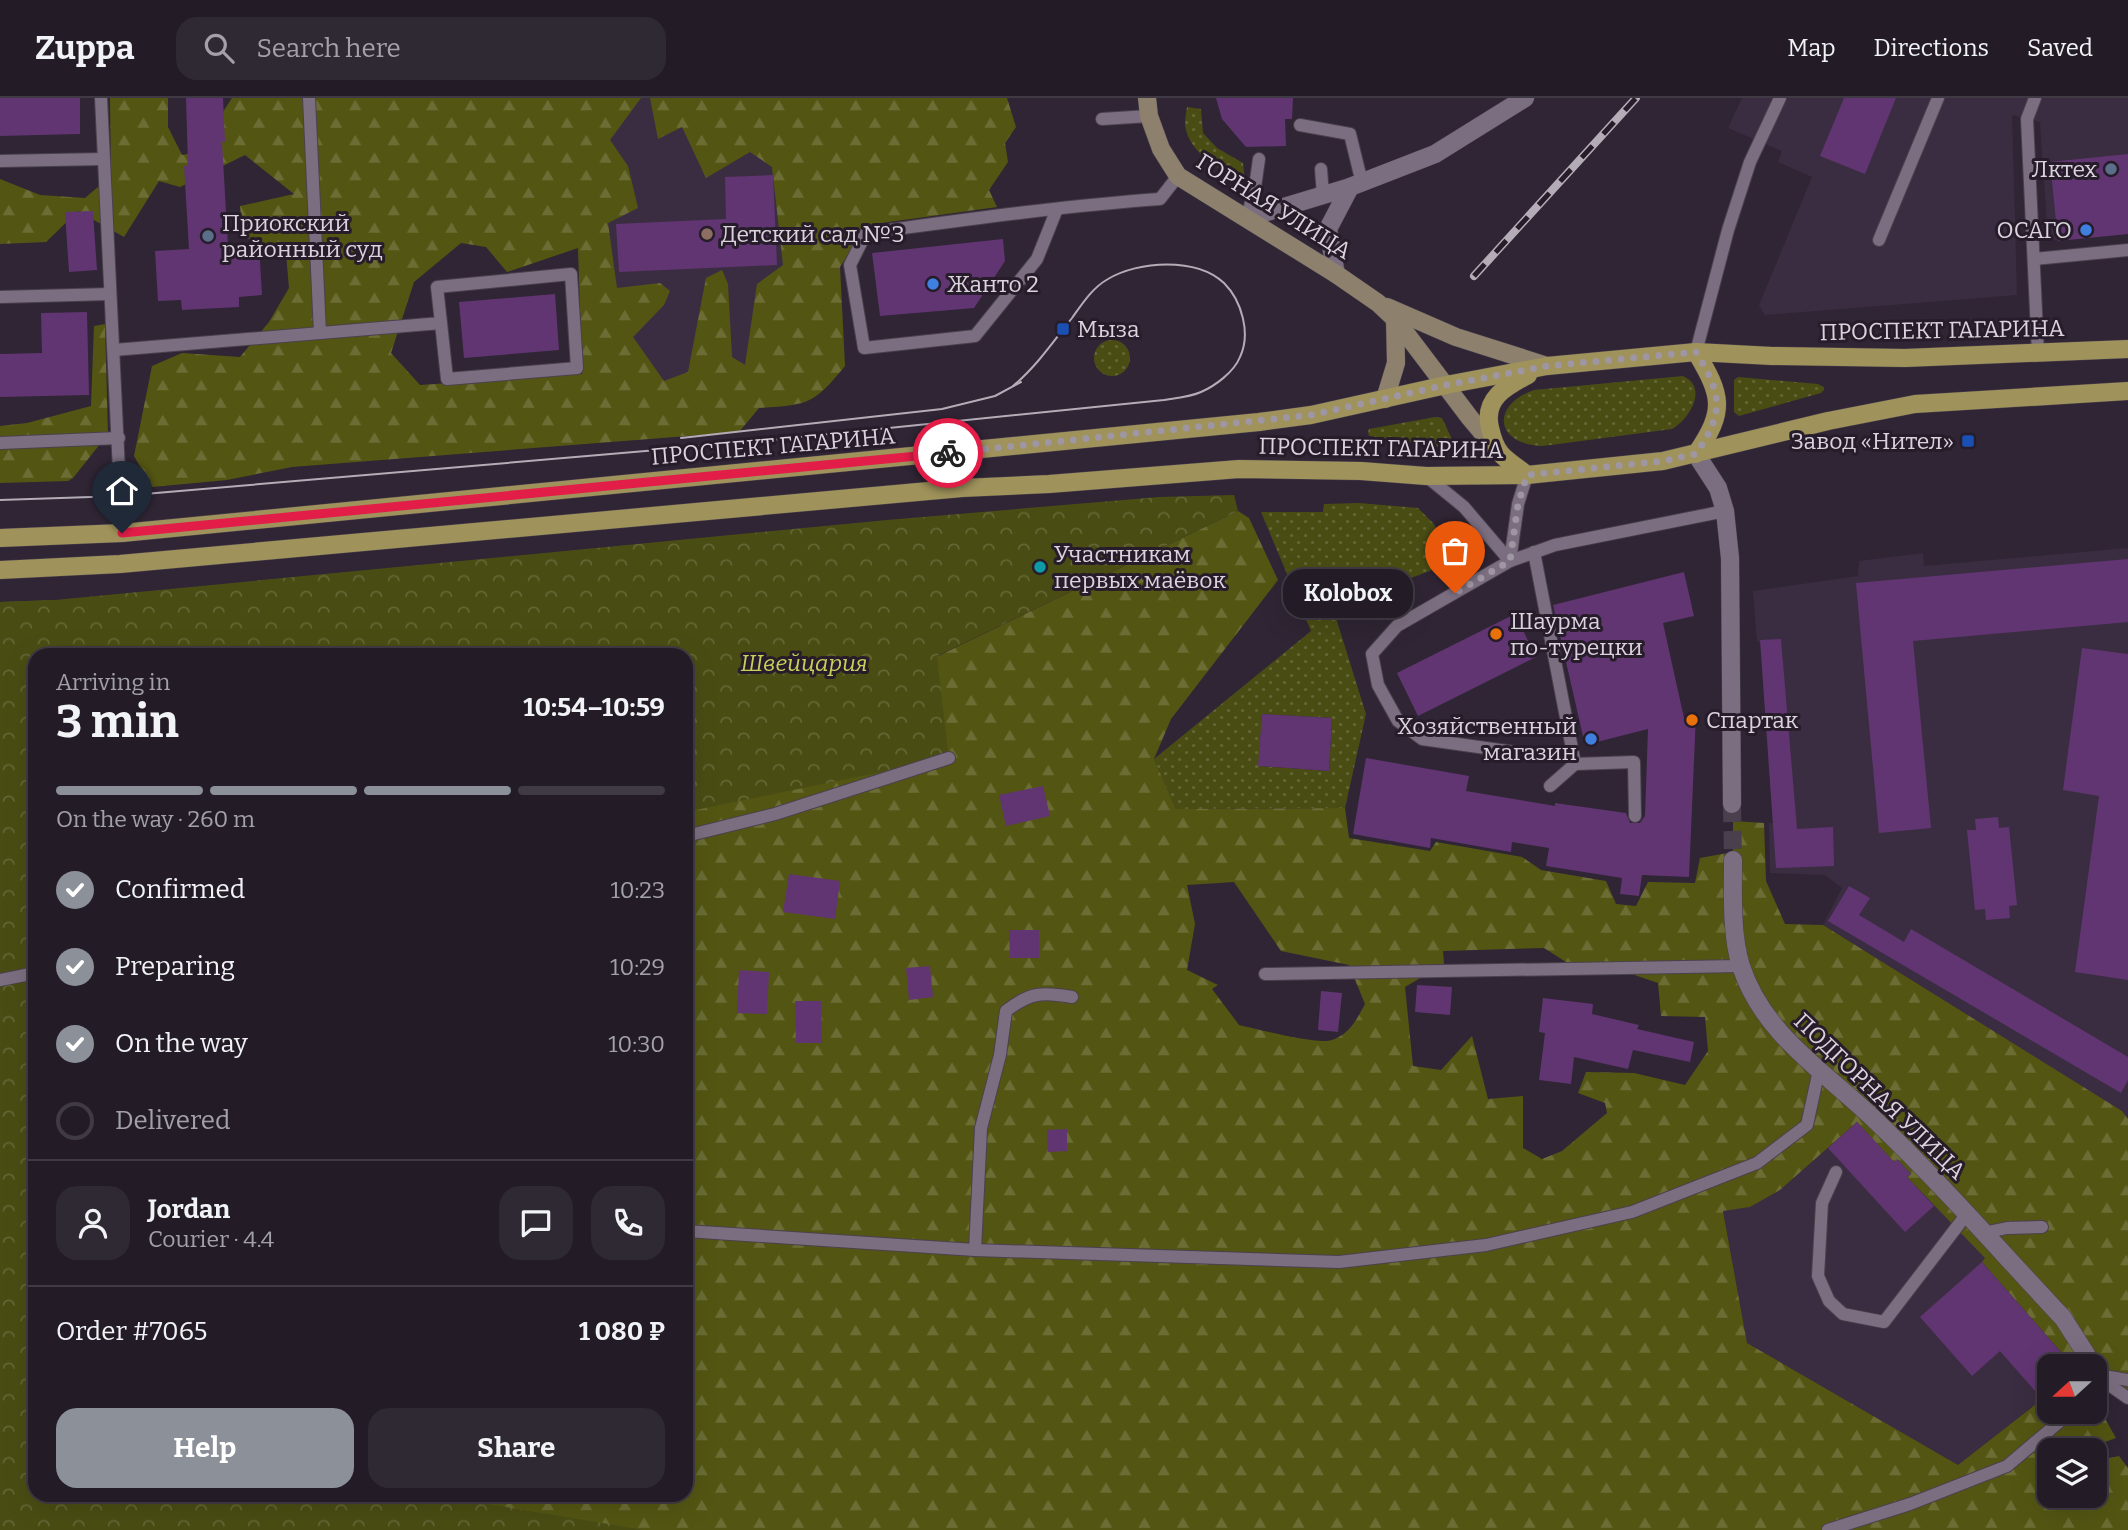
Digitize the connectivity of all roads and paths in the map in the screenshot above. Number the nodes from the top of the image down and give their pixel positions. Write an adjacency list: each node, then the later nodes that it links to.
1 (102, 98): 10 (lane)
2 (309, 98): 28 (lane)
3 (1780, 98): 31 (lane)
4 (1938, 98): 19 (lane)
5 (2035, 98): 21 (lane)
6 (1516, 101): 15 (street)
7 (1148, 107): 8 (lane); 14 (main road, ГОРНАЯ УЛИЦА)
8 (1102, 120)
9 (1300, 125): 15 (lane)
10 (103, 159): 12 (lane); 23 (lane)
11 (1259, 159): 18 (lane)
12 (0, 161)
13 (1321, 169): 16 (lane)
14 (1178, 176): 17 (lane); 18 (main road, ГОРНАЯ УЛИЦА)
15 (1356, 185): 16 (street); 22 (street)
16 (1323, 195): 18 (street)
17 (1057, 209): 17 (lane)
18 (1247, 218): 22 (main road, ГОРНАЯ УЛИЦА)
19 (1879, 240)
20 (2128, 250): 21 (lane)
21 (2034, 260): 32 (lane)
22 (1336, 274): 25 (main road, ГОРНАЯ УЛИЦА)
23 (110, 294): 24 (lane); 29 (lane)
24 (0, 297)
25 (1378, 303): 26 (main road, ГОРНАЯ УЛИЦА); 33 (main road, ГОРНАЯ УЛИЦА)
26 (1395, 319): 34 (main road, ГОРНАЯ УЛИЦА); 36 (main road)
27 (441, 323): 27 (lane); 28 (lane)
28 (320, 333): 29 (lane)
29 (114, 349): 37 (lane)
30 (2128, 349): 32 (main road, ПРОСПЕКТ ГАГАРИНА)
31 (1696, 352): 32 (main road, ПРОСПЕКТ ГАГАРИНА); 33 (main road, ПРОСПЕКТ ГАГАРИНА); 40 (main road)
32 (2038, 354)
33 (1547, 366): 34 (main road, ПРОСПЕКТ ГАГАРИНА); 39 (main road, ПРОСПЕКТ ГАГАРИНА)
34 (1446, 385): 36 (main road, ПРОСПЕКТ ГАГАРИНА); 39 (main road, ГОРНАЯ УЛИЦА)
35 (2128, 391): 40 (main road, ПРОСПЕКТ ГАГАРИНА)
36 (1385, 399): 44 (main road, ПРОСПЕКТ ГАГАРИНА)
37 (119, 438): 38 (lane); 44 (lane)
38 (0, 443)
39 (1499, 452): 41 (main road)
40 (1696, 454): 41 (main road, ПРОСПЕКТ ГАГАРИНА); 43 (street)
41 (1527, 475): 42 (main road, ПРОСПЕКТ ГАГАРИНА); 47 (lane)
42 (1426, 476): 47 (lane); 48 (main road, ПРОСПЕКТ ГАГАРИНА)
43 (1725, 512): 46 (lane); 53 (street)
44 (122, 533): 45 (main road, ПРОСПЕКТ ГАГАРИНА)
45 (0, 538)
46 (1534, 552): 47 (lane); 51 (lane)
47 (1510, 561): 49 (lane)
48 (0, 570)
49 (1514, 752)
50 (949, 758): 55 (lane)
51 (1575, 764): 52 (lane); 54 (lane)
52 (1550, 786)
53 (1732, 804)
54 (1635, 816)
55 (693, 834)
56 (1733, 860): 57 (street, ПОДГОРНАЯ УЛИЦА)
57 (1741, 966): 59 (lane); 62 (street, ПОДГОРНАЯ УЛИЦА)
58 (28, 974): 60 (lane)
59 (1265, 974)
60 (0, 980)
61 (1072, 997): 68 (lane)
62 (1819, 1070): 64 (street, ПОДГОРНАЯ УЛИЦА); 68 (lane)
63 (1836, 1172): 64 (lane)
64 (1966, 1215): 67 (street, ПОДГОРНАЯ УЛИЦА)
65 (2042, 1227): 67 (lane)
66 (693, 1231): 68 (lane)
67 (1983, 1233): 69 (street, ПОДГОРНАЯ УЛИЦА)
68 (975, 1250)
69 (2086, 1354)
70 (2107, 1377): 71 (lane)
71 (2128, 1380)
72 (2107, 1383): 73 (lane)
73 (2128, 1398)
74 (2057, 1424): 75 (lane)
75 (1828, 1530)

